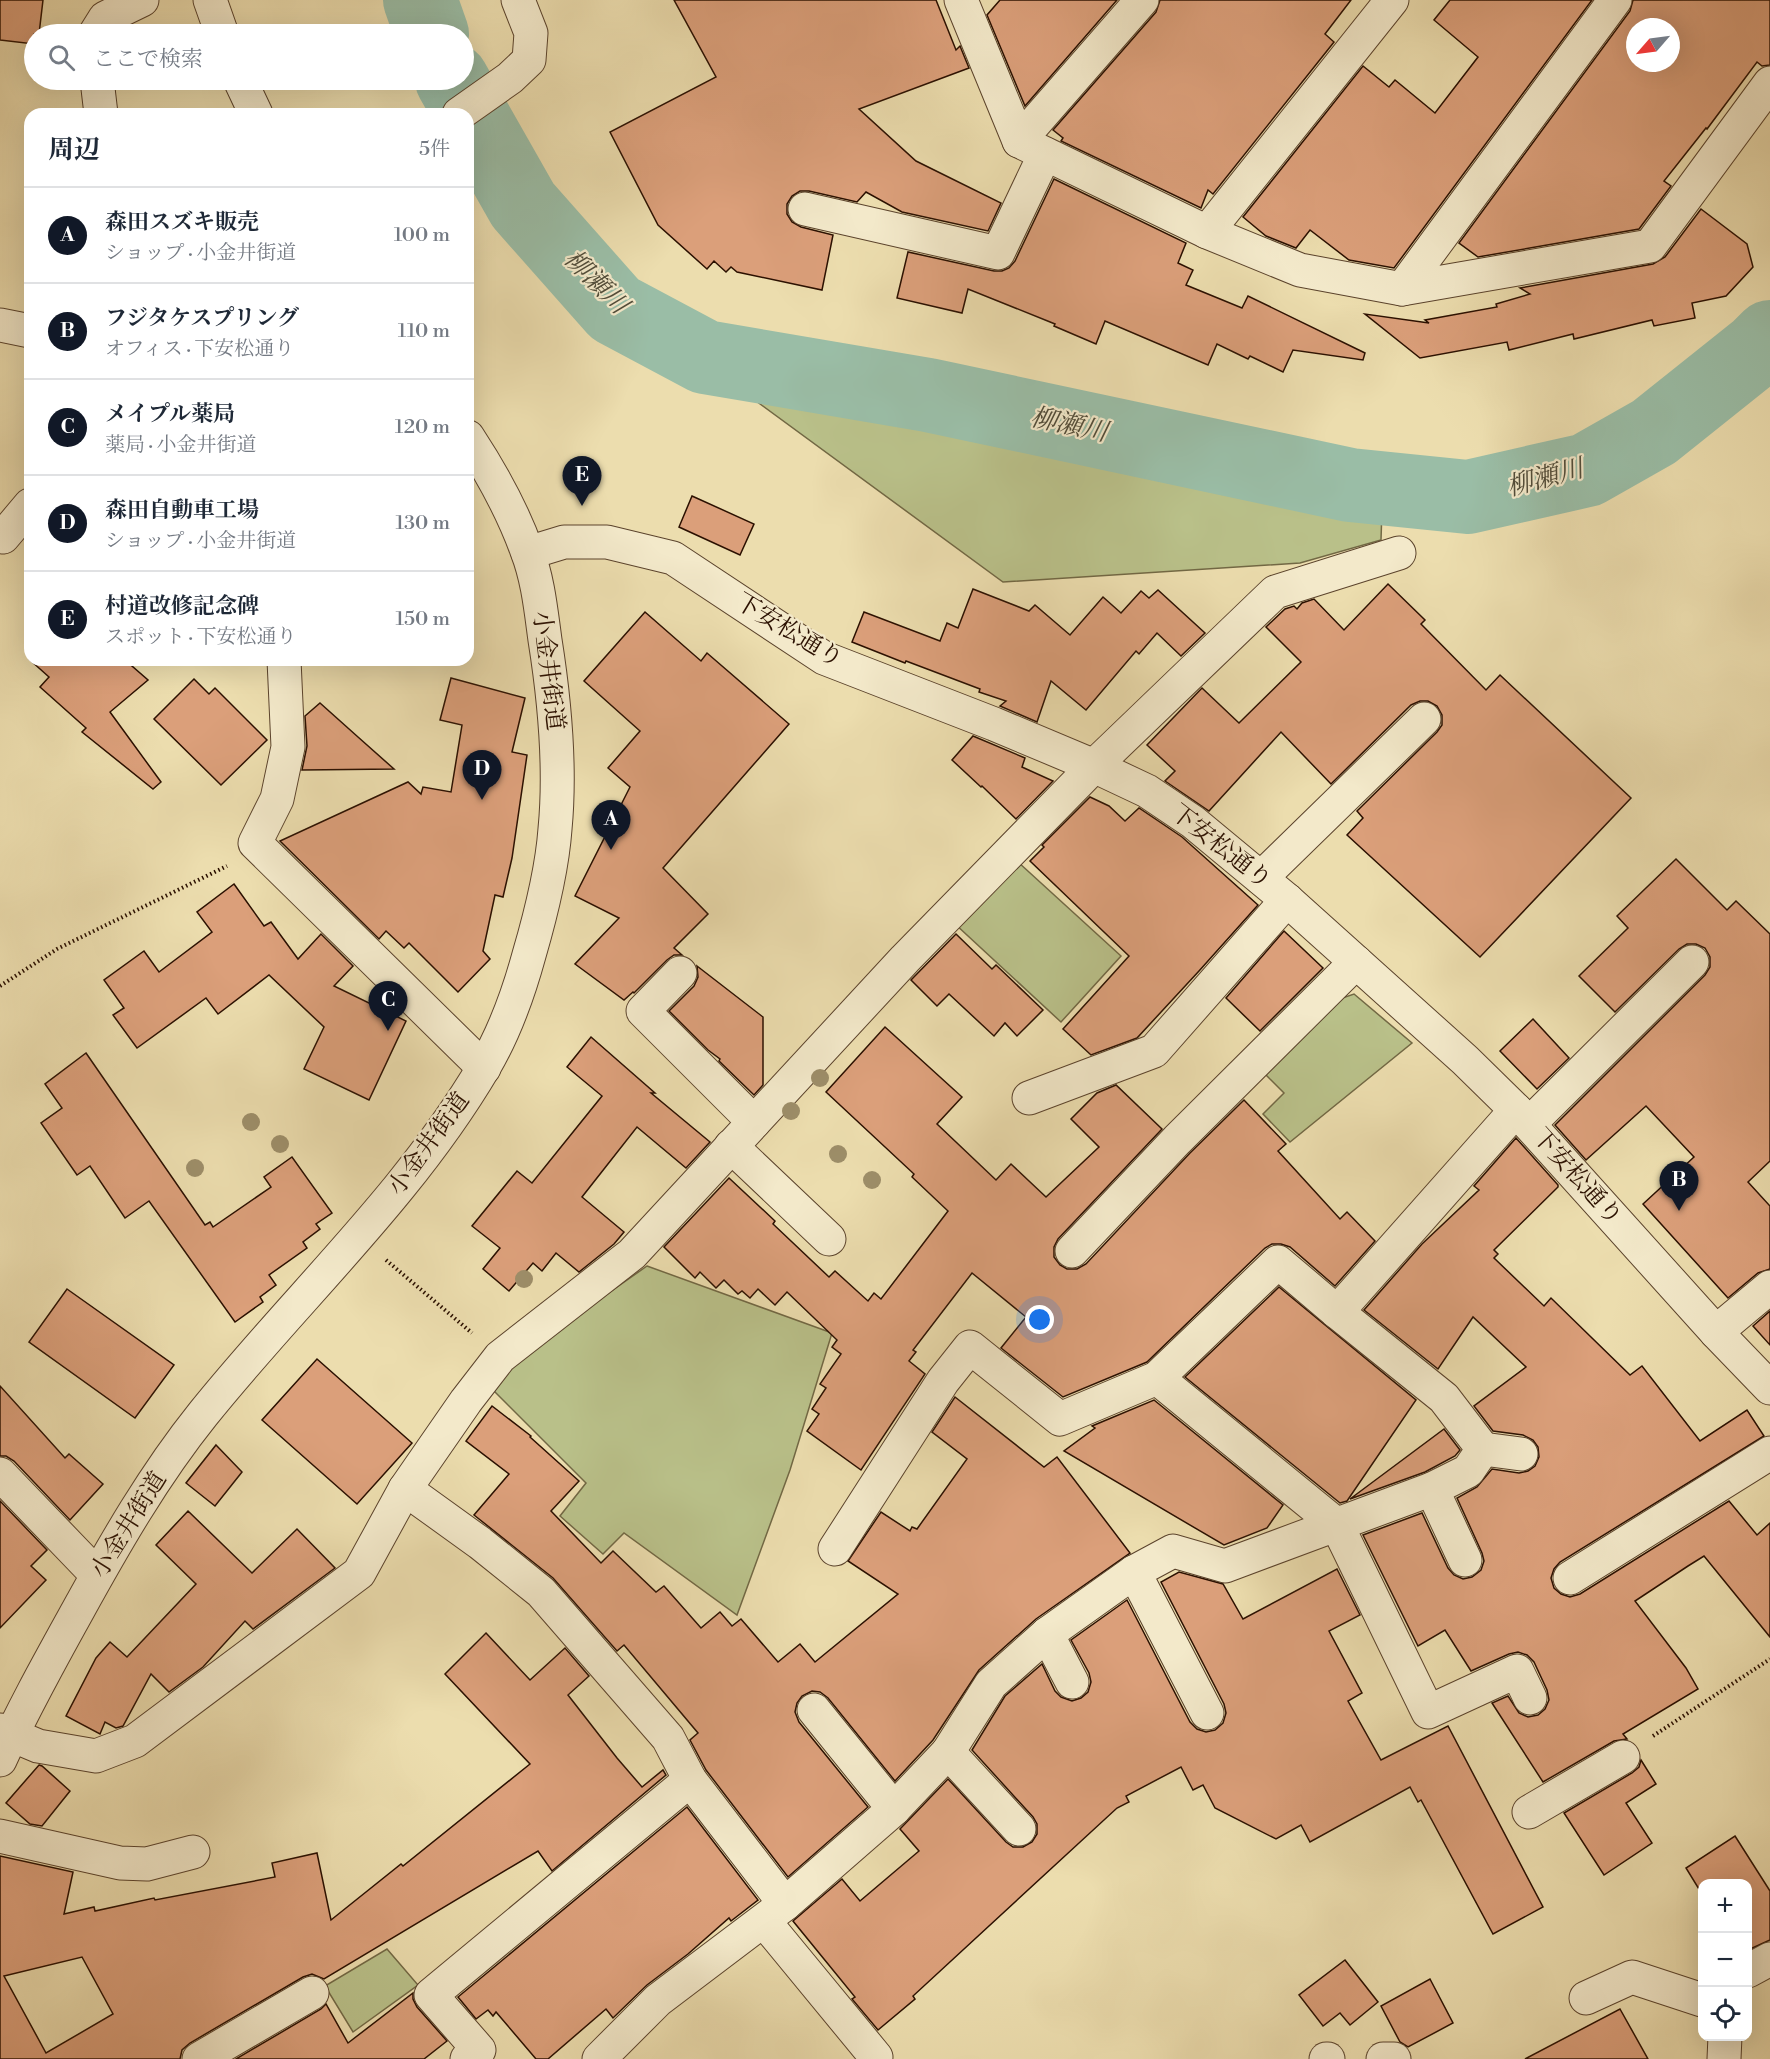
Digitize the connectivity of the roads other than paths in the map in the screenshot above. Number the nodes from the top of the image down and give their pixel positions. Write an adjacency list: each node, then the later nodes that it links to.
1 (142, 0): 8 (street)
2 (210, 0): 9 (street)
3 (518, 0): 15 (street)
4 (961, 0): 16 (street)
5 (1142, 0): 16 (street)
6 (1392, 0): 18 (street)
7 (1615, 0): 19 (street)
8 (101, 24)
9 (218, 24)
10 (98, 90): 13 (street)
11 (245, 90): 14 (street)
12 (1764, 102): 19 (street)
13 (100, 108)
14 (253, 108)
15 (468, 108)
16 (1032, 147): 17 (street); 18 (street)
17 (805, 209)
18 (1207, 232): 19 (street)
19 (1402, 289)
20 (0, 325): 21 (street)
21 (24, 330)
22 (474, 448): 25 (street, 小金井街道)
23 (24, 512): 24 (street)
24 (3, 537)
25 (528, 553): 29 (street, 下安松通り); 35 (street, 小金井街道)
26 (1399, 553): 29 (street)
27 (284, 666): 35 (street)
28 (1424, 719): 30 (street)
29 (1094, 766): 30 (street, 下安松通り); 38 (street)
30 (1261, 878): 31 (street, 下安松通り)
31 (1287, 900): 32 (street, 下安松通り); 36 (street)
32 (1356, 962): 37 (street, 下安松通り); 41 (street)
33 (1692, 962): 37 (street)
34 (680, 973): 38 (street)
35 (484, 1068): 57 (street, 小金井街道)
36 (1029, 1098)
37 (1522, 1117): 43 (street); 44 (street, 下安松通り)
38 (754, 1122): 39 (street)
39 (731, 1146): 40 (street); 51 (street)
40 (829, 1239)
41 (1072, 1251)
42 (1770, 1287): 44 (street)
43 (1338, 1312): 45 (street); 47 (street)
44 (1716, 1332): 46 (street, 下安松通り)
45 (1157, 1378): 53 (street); 54 (street)
46 (1770, 1388)
47 (1484, 1449): 48 (street); 52 (street)
48 (1521, 1454)
49 (1770, 1454): 58 (street)
50 (0, 1474): 57 (street)
51 (405, 1489): 64 (street); 67 (street)
52 (1432, 1489): 53 (street); 55 (street)
53 (1337, 1525): 56 (street); 61 (street)
54 (835, 1549)
55 (1465, 1560)
56 (1134, 1572): 59 (street); 63 (street)
57 (97, 1575): 64 (street, 小金井街道)
58 (1570, 1578)
59 (1047, 1634): 60 (street); 65 (street)
60 (1072, 1682)
61 (1530, 1698)
62 (814, 1710): 68 (street)
63 (1207, 1713)
64 (4, 1742)
65 (948, 1752): 68 (street); 70 (street)
66 (1623, 1756): 69 (street)
67 (690, 1780): 73 (street); 80 (street)
68 (894, 1809): 73 (street)
69 (1529, 1812)
70 (1019, 1829)
71 (0, 1836): 72 (street)
72 (193, 1852)
73 (774, 1913): 81 (street); 83 (street)
74 (1770, 1959): 75 (street)
75 (1752, 1969)
76 (312, 1993): 82 (street)
77 (1586, 1998): 78 (street)
78 (1698, 2000)
79 (1725, 2041): 86 (street)
80 (478, 2056)
81 (876, 2057)
82 (199, 2059)
83 (599, 2059)
84 (1383, 2059): 85 (street)
85 (1394, 2059)
86 (1724, 2059)

